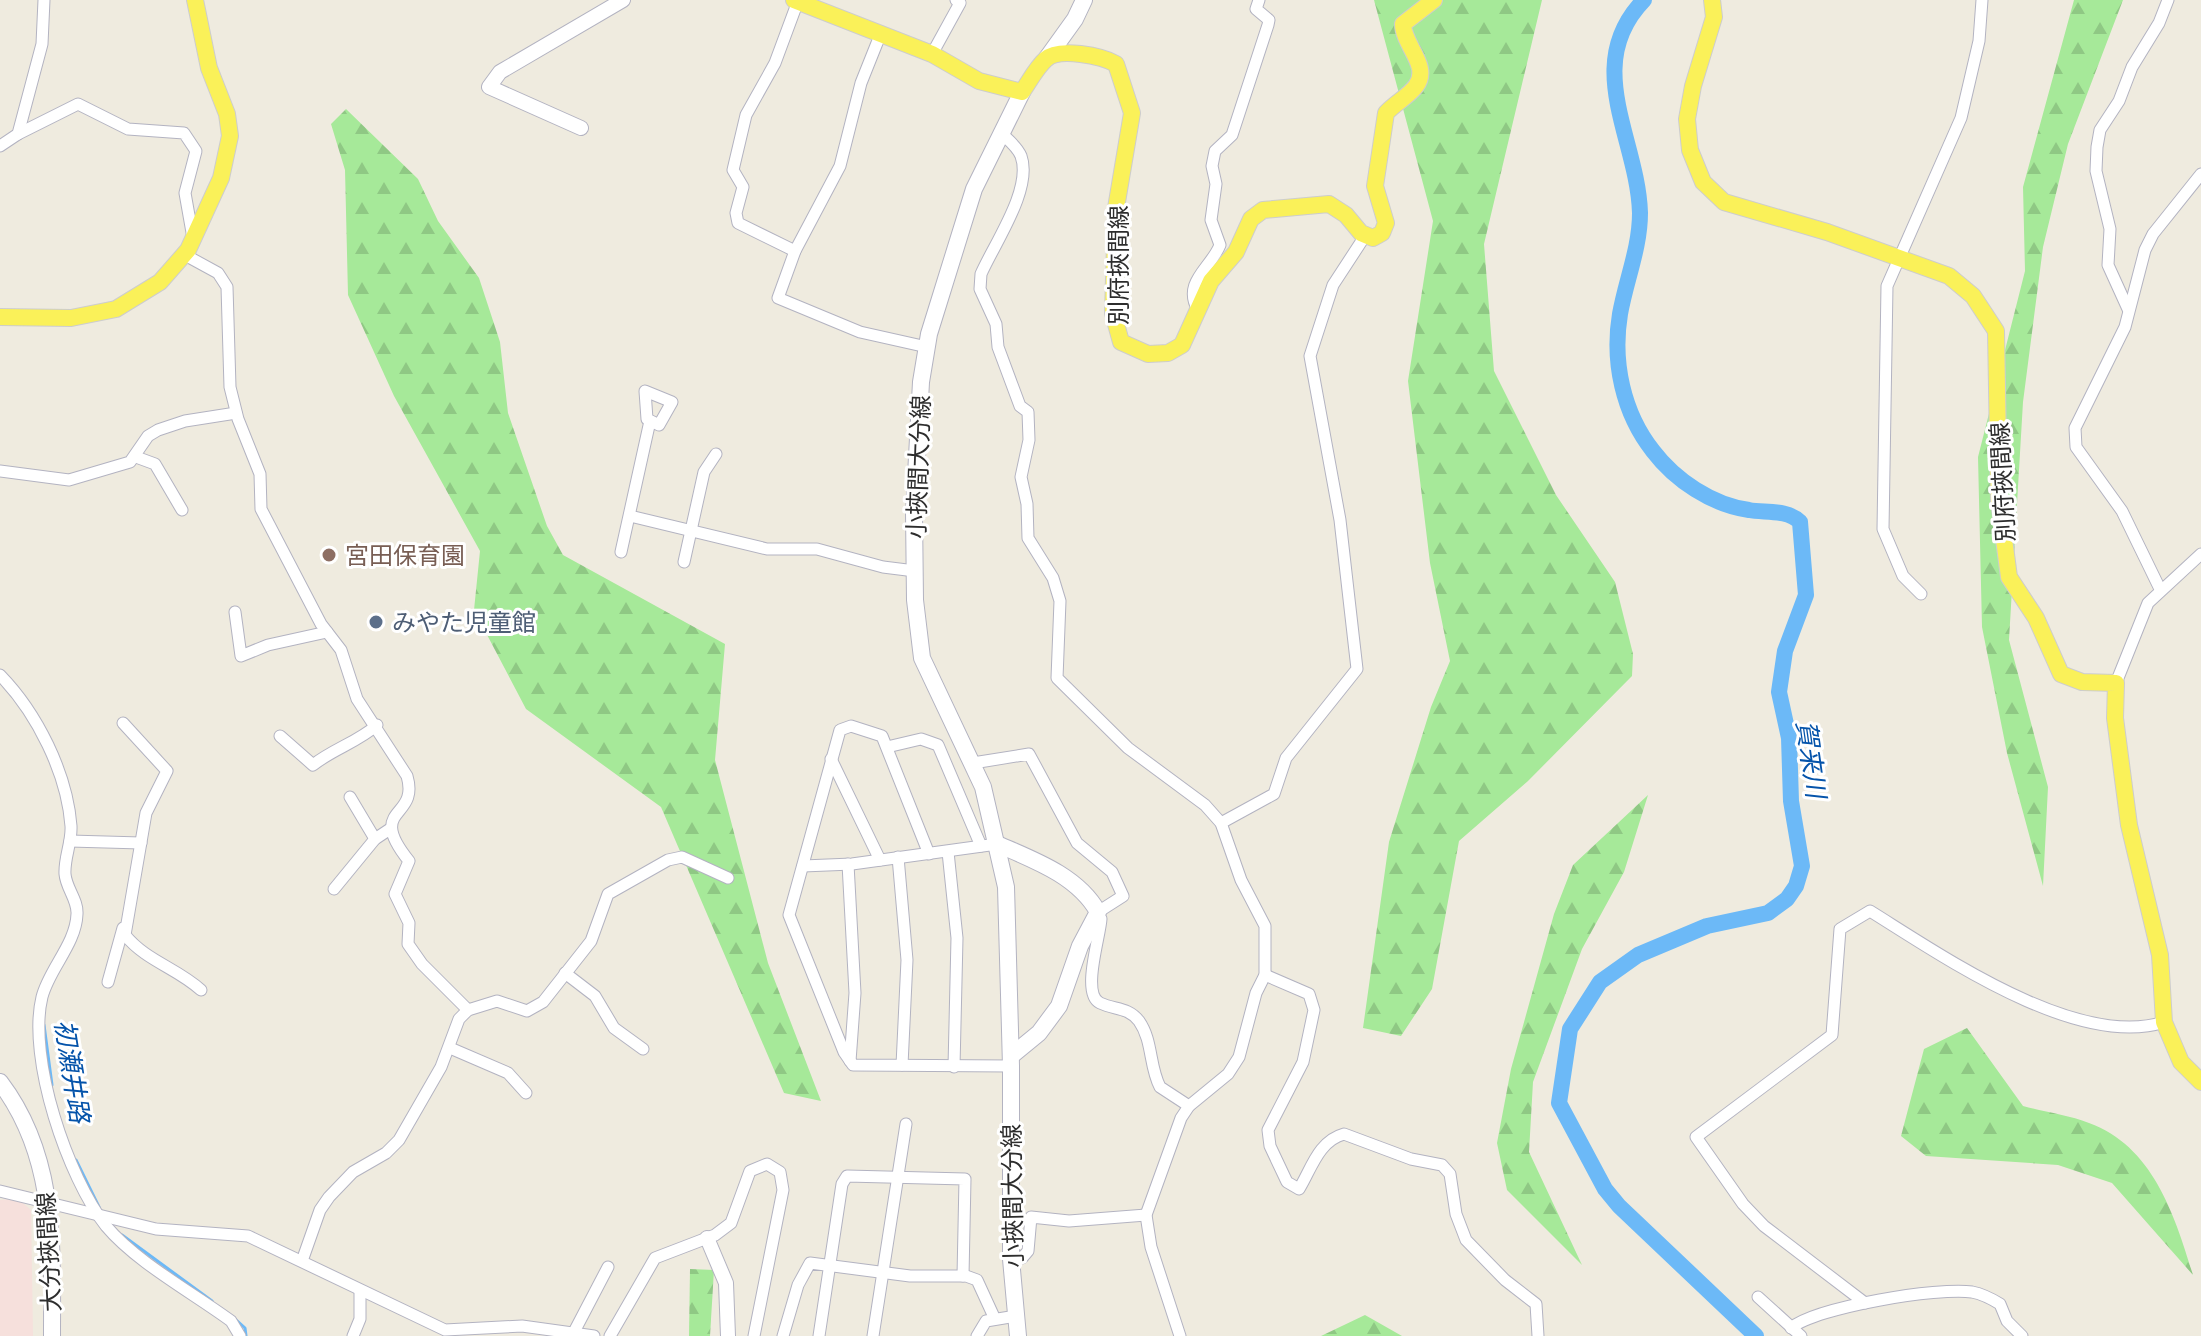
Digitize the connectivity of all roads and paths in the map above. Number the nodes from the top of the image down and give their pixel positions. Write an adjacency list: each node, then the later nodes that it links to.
1 (44, 0): 18 (street)
2 (195, 0): 22 (main road)
3 (623, 0): 16 (street)
4 (956, 0): 13 (street)
5 (1084, 0): 14 (main road)
6 (1259, 0): 27 (street)
7 (1434, 0): 21 (main road)
8 (1712, 0): 25 (main road, 別府挾間線)
9 (1982, 0): 25 (street)
10 (2168, 0): 26 (street)
11 (796, 1): 12 (main road); 23 (street)
12 (881, 33): 13 (main road); 23 (street)
13 (932, 54): 15 (main road)
14 (1047, 58): 15 (main road); 27 (main road, 別府挾間線)
15 (1022, 92): 17 (main road, 小挾間大分線)
16 (581, 128)
17 (1000, 132): 29 (main road, 小挾間大分線); 55 (street)
18 (18, 134): 19 (street); 22 (street)
19 (0, 146)
20 (2201, 174): 26 (street)
21 (1365, 236): 27 (main road, 別府挾間線); 55 (street)
22 (194, 239): 24 (main road)
23 (795, 251): 29 (street)
24 (185, 255): 28 (main road); 30 (street)
25 (1896, 259): 43 (street); 47 (main road, 別府挾間線)
26 (2128, 309): 42 (street)
27 (1198, 310)
28 (0, 317)
29 (927, 347): 41 (main road, 小挾間大分線)
30 (236, 413): 33 (street); 45 (street)
31 (650, 421): 36 (street)
32 (716, 454): 37 (street)
33 (136, 457): 34 (street); 35 (street)
34 (0, 471)
35 (182, 510)
36 (630, 516): 37 (street); 38 (street)
37 (692, 531): 40 (street); 41 (street)
38 (621, 552)
39 (2201, 554): 42 (street)
40 (684, 562)
41 (915, 571): 53 (main road, 小挾間大分線)
42 (2160, 589): 47 (street)
43 (1921, 594)
44 (235, 612): 45 (street)
45 (327, 632): 49 (street)
46 (0, 675): 58 (street)
47 (2116, 683): 76 (main road)
48 (123, 723): 59 (street)
49 (377, 725): 50 (street); 56 (street)
50 (280, 736)
51 (887, 747): 52 (street); 60 (street); 62 (street)
52 (831, 759): 64 (street); 66 (street)
53 (973, 763): 60 (main road, 小挾間大分線); 69 (street)
54 (350, 797): 57 (street)
55 (1221, 823): 72 (street)
56 (390, 829): 57 (street); 75 (street)
57 (375, 839): 68 (street)
58 (70, 841): 59 (street); 92 (street)
59 (141, 843): 70 (street)
60 (989, 845): 61 (street); 69 (main road); 80 (main road, 小挾間大分線)
61 (948, 852): 62 (street); 82 (street)
62 (929, 854): 63 (street)
63 (898, 857): 64 (street); 81 (street)
64 (880, 860): 65 (street)
65 (848, 864): 66 (street); 79 (street)
66 (803, 866): 79 (street)
67 (728, 878): 71 (street)
68 (334, 889)
69 (1098, 915): 80 (main road); 86 (street)
70 (123, 928): 73 (street); 74 (street)
71 (565, 973): 75 (street); 78 (street)
72 (1265, 975): 86 (street); 122 (street)
73 (108, 982)
74 (201, 990)
75 (468, 1010): 77 (street)
76 (2164, 1022): 84 (main road); 102 (street)
77 (450, 1048): 85 (street); 95 (street)
78 (643, 1049)
79 (850, 1061): 81 (street)
80 (1011, 1061): 82 (street); 94 (main road, 小挾間大分線)
81 (902, 1065): 82 (street)
82 (954, 1067)
83 (0, 1082): 90 (main road, 大分挾間線)
84 (2201, 1082)
85 (526, 1093)
86 (1189, 1106): 91 (street)
87 (906, 1124): 88 (street)
88 (898, 1177): 96 (street); 98 (street); 99 (street)
89 (0, 1191): 90 (street)
90 (49, 1202): 92 (street); 109 (main road, 大分挾間線)
91 (1146, 1215): 94 (street); 121 (street)
92 (104, 1217): 95 (street); 110 (street)
93 (707, 1238): 113 (street); 114 (street); 115 (street)
94 (1011, 1259): 103 (main road, 小挾間大分線)
95 (302, 1261): 100 (street)
96 (829, 1263): 98 (street); 116 (street); 117 (street)
97 (608, 1267): 106 (street)
98 (883, 1270): 99 (street); 118 (street)
99 (963, 1276): 104 (street)
100 (360, 1290): 105 (street); 108 (street)
101 (1758, 1297): 107 (street)
102 (1865, 1303): 107 (street); 123 (street)
103 (1016, 1316): 104 (street); 120 (main road, 小挾間大分線)
104 (994, 1317): 119 (street)
105 (538, 1327): 106 (street); 111 (street)
106 (574, 1332): 112 (street)
107 (1796, 1332)
108 (357, 1335)
109 (52, 1336)
110 (240, 1336)
111 (548, 1336)
112 (594, 1336)
113 (610, 1336)
114 (728, 1336)
115 (754, 1336)
116 (783, 1336)
117 (819, 1336)
118 (873, 1336)
119 (977, 1336)
120 (1018, 1336)
121 (1180, 1336)
122 (1538, 1336)
123 (2022, 1336)

